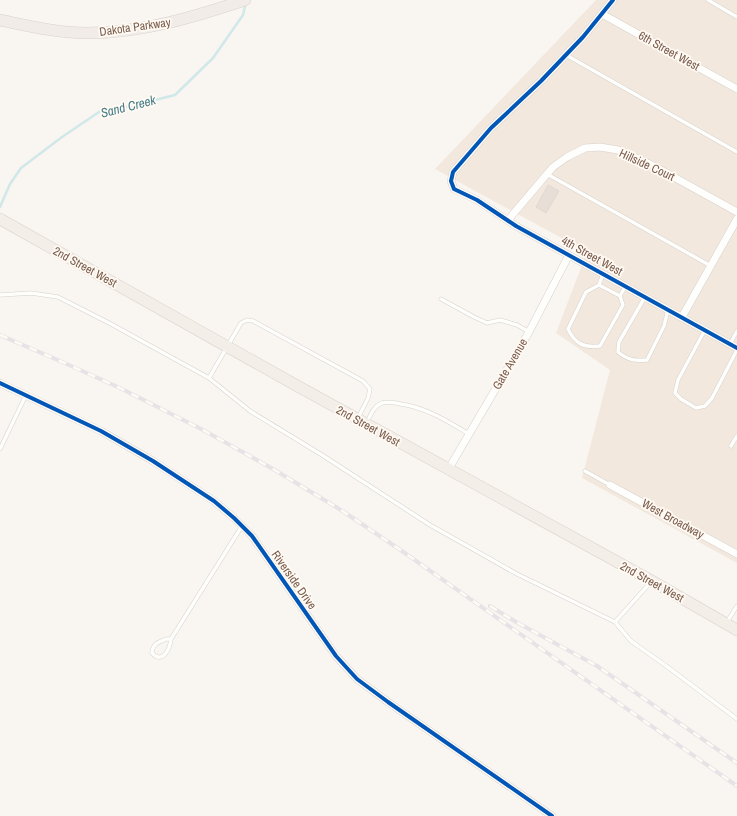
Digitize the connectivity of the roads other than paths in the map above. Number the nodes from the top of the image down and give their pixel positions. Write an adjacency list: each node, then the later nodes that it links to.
1 (245, 0): 6 (highway, Dakota Parkway)
2 (613, 0): 4 (street)
3 (708, 0): 5 (lane)
4 (602, 14): 7 (street); 8 (street, 6th Street West)
5 (737, 16)
6 (0, 20)
7 (566, 55): 9 (lane); 13 (street, 4th Street West)
8 (737, 88)
9 (737, 152)
10 (547, 174): 11 (street, Hillside Court); 13 (street, Hillside Court); 16 (lane)
11 (737, 212)
12 (737, 219): 16 (street)
13 (508, 220): 15 (street, 4th Street West)
14 (3, 221): 30 (main road, 2nd Street West)
15 (569, 255): 17 (street, 4th Street West); 28 (street, Gate Avenue)
16 (711, 266): 25 (street)
17 (603, 274): 18 (lane); 19 (street, 4th Street West)
18 (599, 285): 21 (lane); 21 (lane)
19 (625, 286): 21 (lane); 22 (street, 4th Street West)
20 (0, 295): 32 (lane)
21 (620, 296)
22 (645, 297): 24 (street, 4th Street West); 24 (lane)
23 (441, 299): 28 (lane)
24 (668, 310): 25 (street, 4th Street West)
25 (682, 317): 26 (street, 4th Street West)
26 (705, 330): 29 (street, 4th Street West); 31 (lane)
27 (737, 331): 29 (lane)
28 (529, 332): 36 (street, Gate Avenue)
29 (730, 344): 31 (street, 4th Street West)
30 (226, 347): 32 (lane); 35 (main road, 2nd Street West); 35 (lane)
31 (737, 349)
32 (209, 378): 47 (lane)
33 (0, 383): 34 (street, Riverside Drive)
34 (26, 395): 39 (lane); 43 (street, Riverside Drive)
35 (361, 422): 36 (lane); 40 (main road, 2nd Street West)
36 (469, 434): 40 (street, Gate Avenue)
37 (737, 436): 38 (lane)
38 (731, 446)
39 (0, 449)
40 (448, 470): 45 (main road, 2nd Street West)
41 (585, 471): 42 (lane)
42 (610, 485): 44 (street, West Broadway)
43 (242, 526): 50 (lane); 52 (street, Riverside Drive)
44 (737, 554)
45 (652, 581): 47 (lane); 48 (main road, 2nd Street West)
46 (737, 606): 48 (lane)
47 (615, 622): 51 (lane)
48 (725, 624): 49 (main road, 2nd Street West)
49 (737, 630)
50 (171, 639): 50 (lane)
51 (737, 719)
52 (552, 816)

